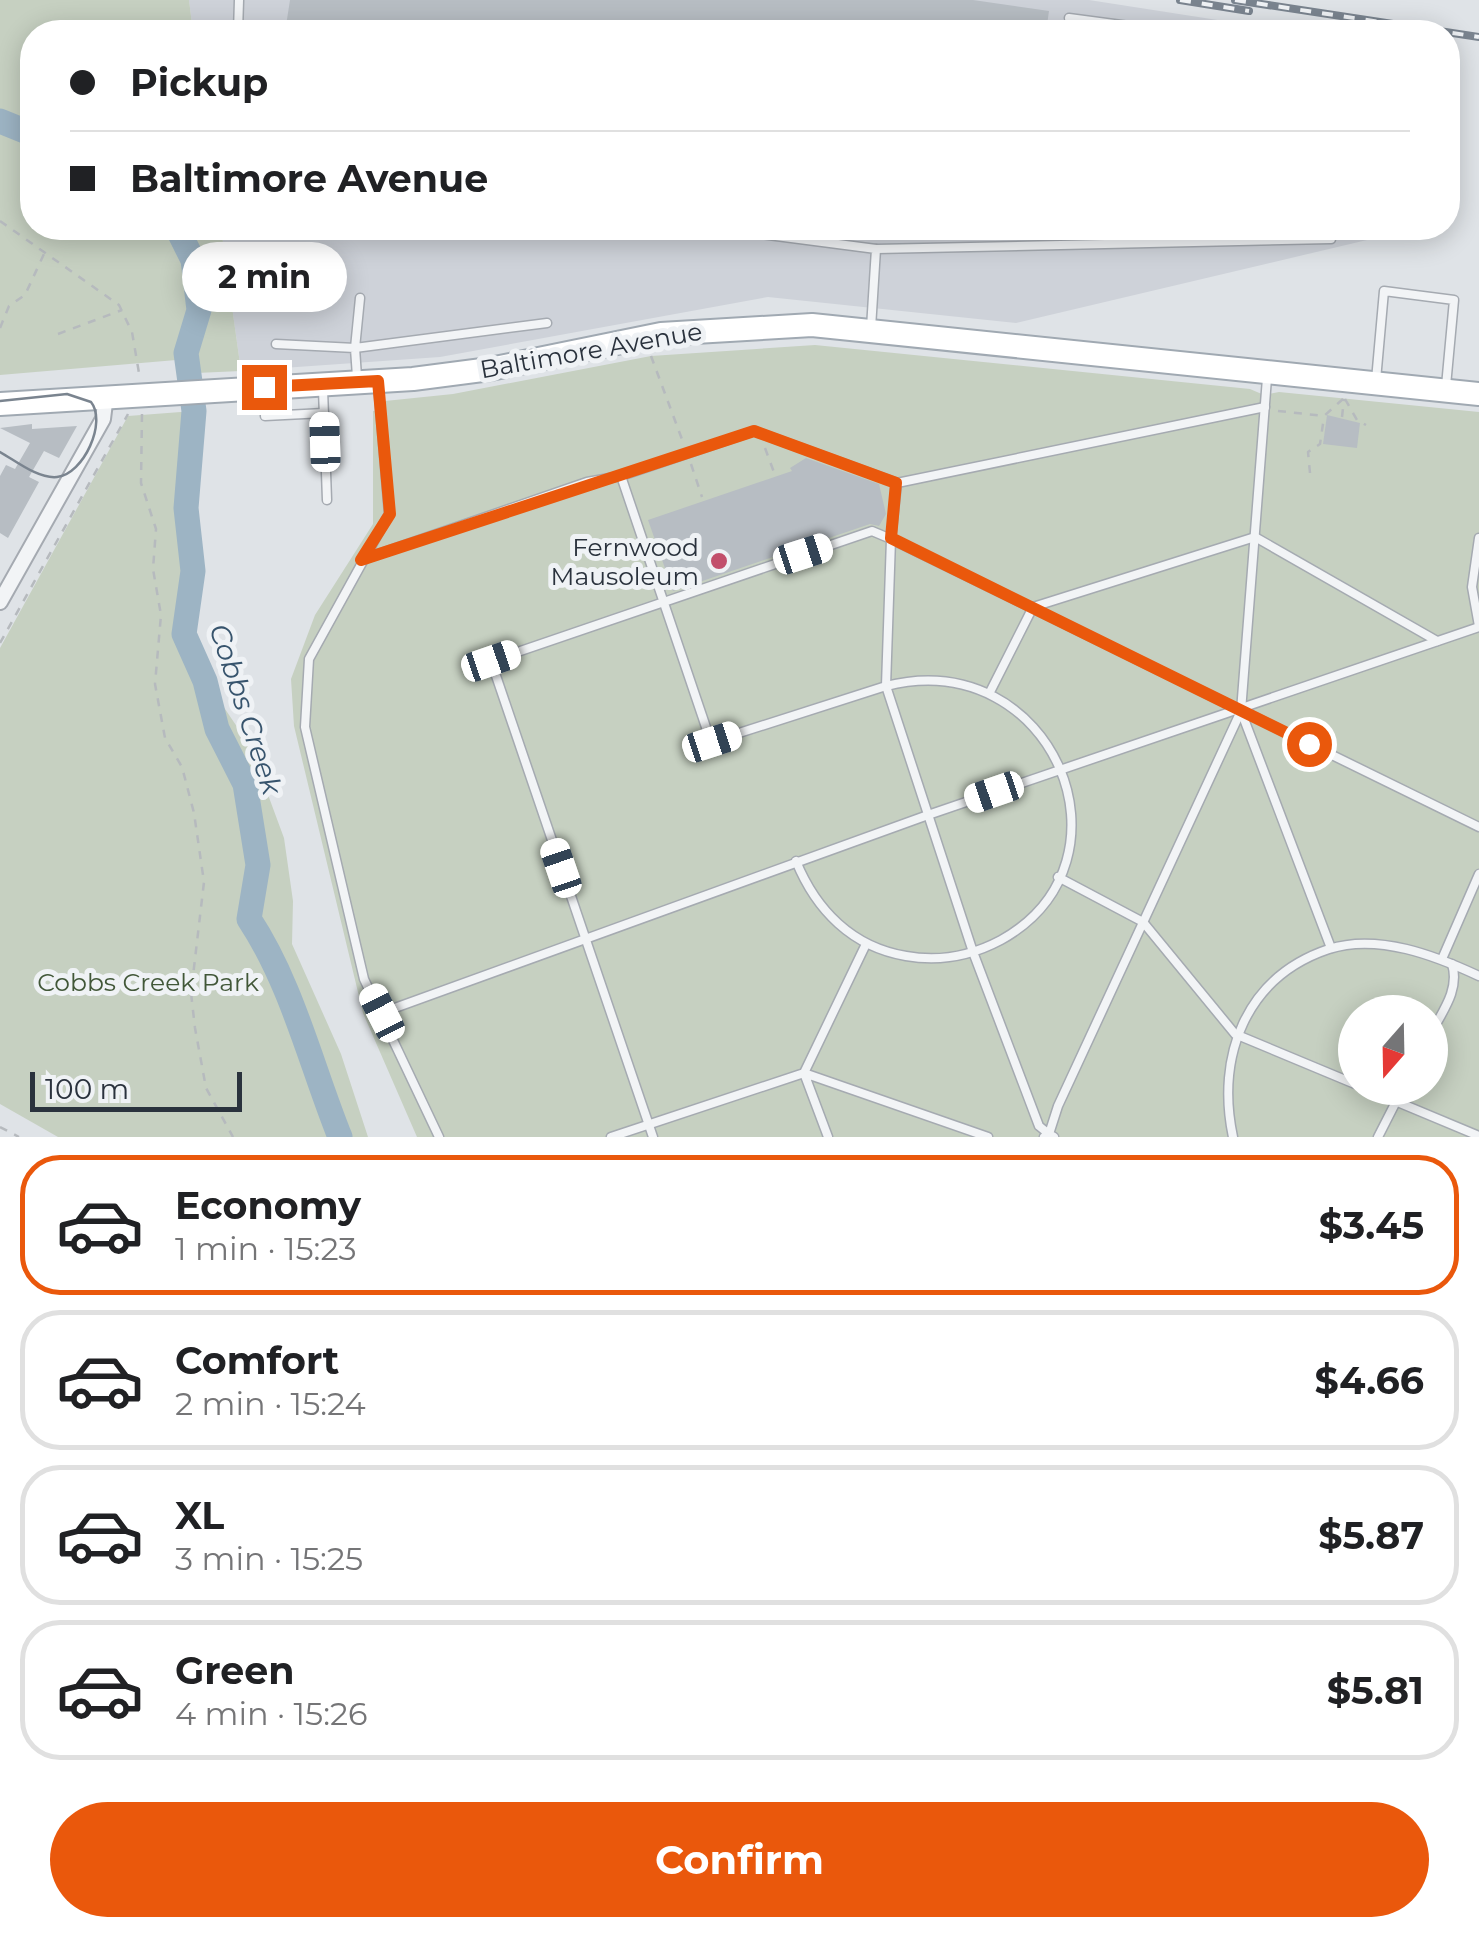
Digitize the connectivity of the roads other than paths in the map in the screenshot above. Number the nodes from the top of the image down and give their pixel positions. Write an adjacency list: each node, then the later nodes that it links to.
1 (1069, 18): 2 (lane)
2 (1084, 20)
3 (802, 240): 5 (lane)
4 (1255, 240): 5 (lane)
5 (876, 250): 8 (lane)
6 (360, 298): 10 (lane)
7 (547, 323): 10 (lane)
8 (871, 328): 11 (main road, Baltimore Avenue); 12 (main road, Baltimore Avenue)
9 (276, 344): 10 (lane)
10 (355, 348): 12 (lane)
11 (1269, 371): 13 (main road, Baltimore Avenue); 20 (lane)
12 (367, 381): 14 (main road, Baltimore Avenue); 28 (lane)
13 (1376, 382): 16 (main road, Baltimore Avenue); 16 (lane)
14 (323, 384): 15 (main road, Baltimore Avenue); 21 (lane)
15 (264, 387): 17 (main road, Baltimore Avenue); 21 (lane)
16 (1446, 390): 18 (main road, Baltimore Avenue)
17 (106, 394): 19 (main road, Baltimore Avenue); 30 (street)
18 (1479, 394)
19 (0, 404)
20 (1265, 408): 23 (lane); 25 (lane)
21 (324, 413): 24 (lane)
22 (621, 476): 23 (lane); 28 (lane); 29 (lane)
23 (896, 483): 26 (lane)
24 (327, 500)
25 (1255, 537): 31 (lane); 33 (lane); 36 (lane)
26 (891, 538): 29 (lane); 31 (lane); 34 (lane)
27 (1479, 538): 32 (lane)
28 (361, 560): 52 (lane)
29 (665, 601): 34 (lane); 44 (lane)
30 (0, 602)
31 (1033, 607): 35 (lane); 36 (lane)
32 (1479, 627): 33 (lane)
33 (1438, 641): 36 (lane)
34 (886, 686): 35 (lane); 38 (lane)
35 (990, 692): 37 (lane)
36 (1240, 711): 37 (lane); 39 (lane); 43 (lane); 46 (lane)
37 (1061, 768): 38 (lane); 42 (lane)
38 (928, 815): 40 (lane); 47 (lane)
39 (1479, 826)
40 (796, 861): 44 (lane); 45 (lane)
41 (1479, 874): 48 (lane)
42 (1058, 877): 43 (lane); 47 (lane)
43 (1143, 922): 53 (lane); 59 (lane)
44 (584, 936): 52 (lane); 58 (lane)
45 (866, 944): 47 (lane); 54 (lane)
46 (1331, 948): 48 (lane); 53 (lane)
47 (973, 952): 59 (lane)
48 (1442, 959): 49 (lane)
49 (1452, 964): 50 (lane); 51 (lane)
50 (1479, 976)
51 (1448, 999)
52 (382, 1013): 61 (lane)
53 (1235, 1034): 55 (lane); 66 (lane)
54 (804, 1073): 58 (lane); 64 (lane); 65 (lane)
55 (1338, 1077)
56 (1394, 1105): 67 (lane)
57 (1405, 1105): 60 (lane)
58 (648, 1124): 62 (lane); 63 (lane)
59 (1049, 1136)
60 (1479, 1136)
61 (440, 1137)
62 (611, 1137)
63 (653, 1137)
64 (828, 1137)
65 (988, 1137)
66 (1233, 1137)
67 (1378, 1137)

